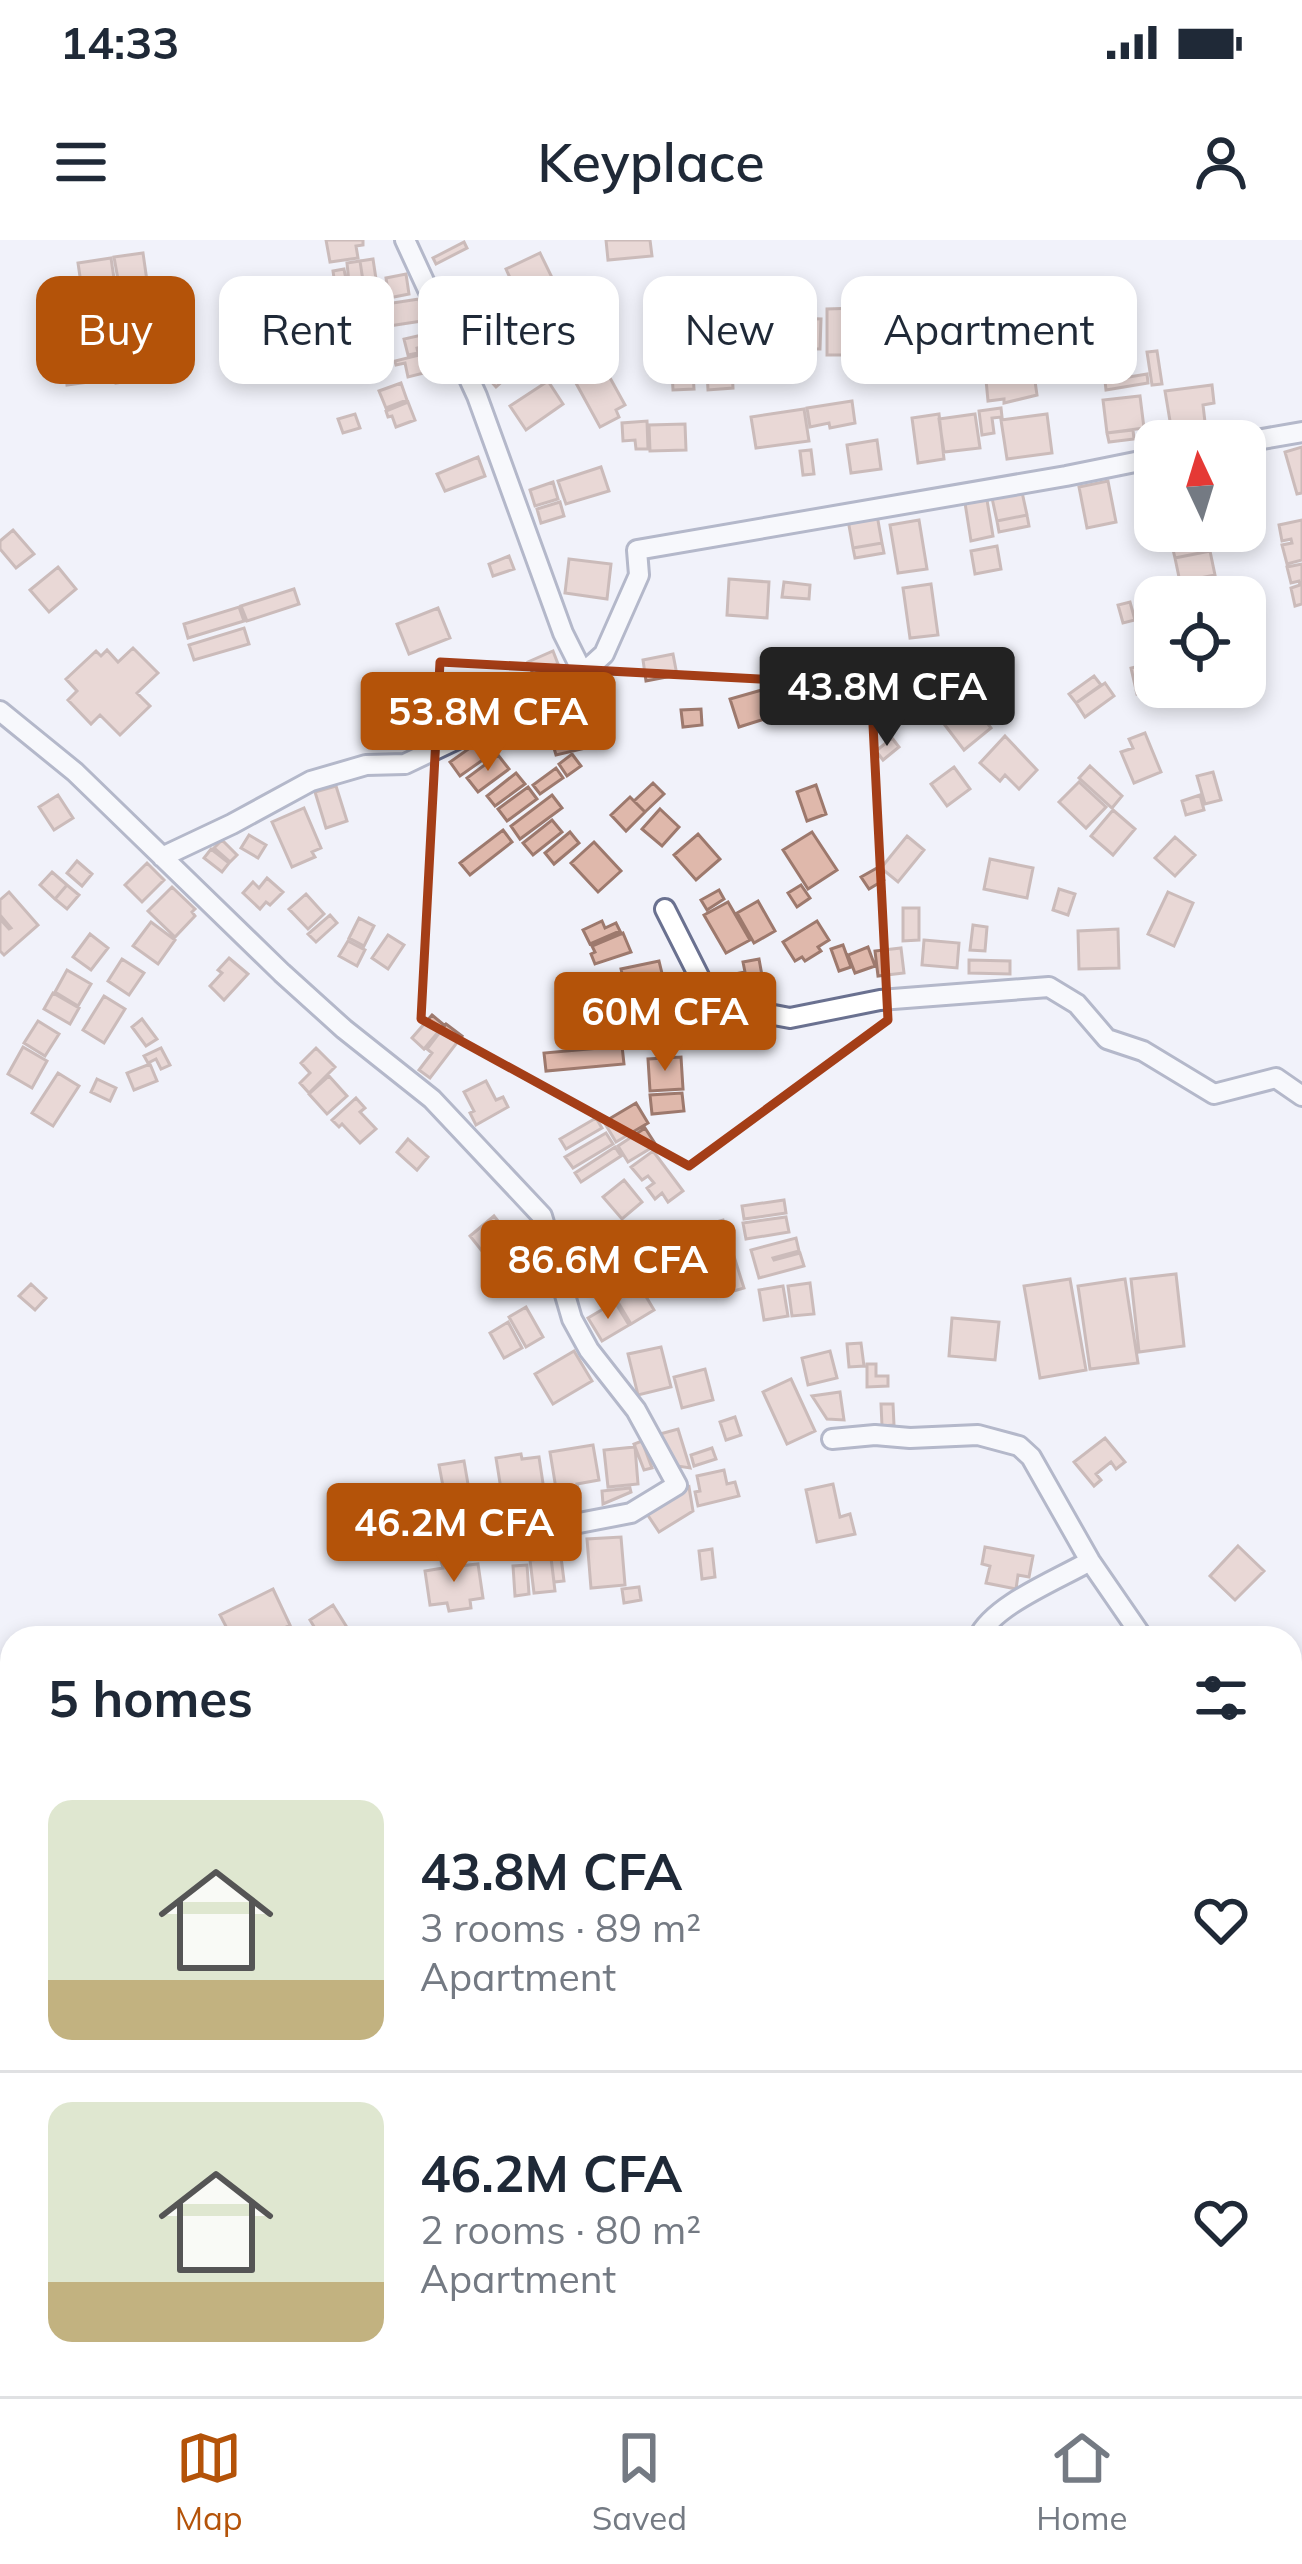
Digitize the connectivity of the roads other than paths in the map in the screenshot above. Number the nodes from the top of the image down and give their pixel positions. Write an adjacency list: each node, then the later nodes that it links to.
1 (405, 240): 5 (street)
2 (1302, 432): 3 (street)
3 (1266, 438)
4 (1134, 462): 5 (street)
5 (584, 673): 7 (street)
6 (0, 711): 7 (street)
7 (162, 856): 11 (street)
8 (665, 909): 9 (street)
9 (1302, 1096)
10 (832, 1439): 12 (street)
11 (501, 1538)
12 (1090, 1562): 13 (street); 14 (street)
13 (984, 1626)
14 (1135, 1626)

